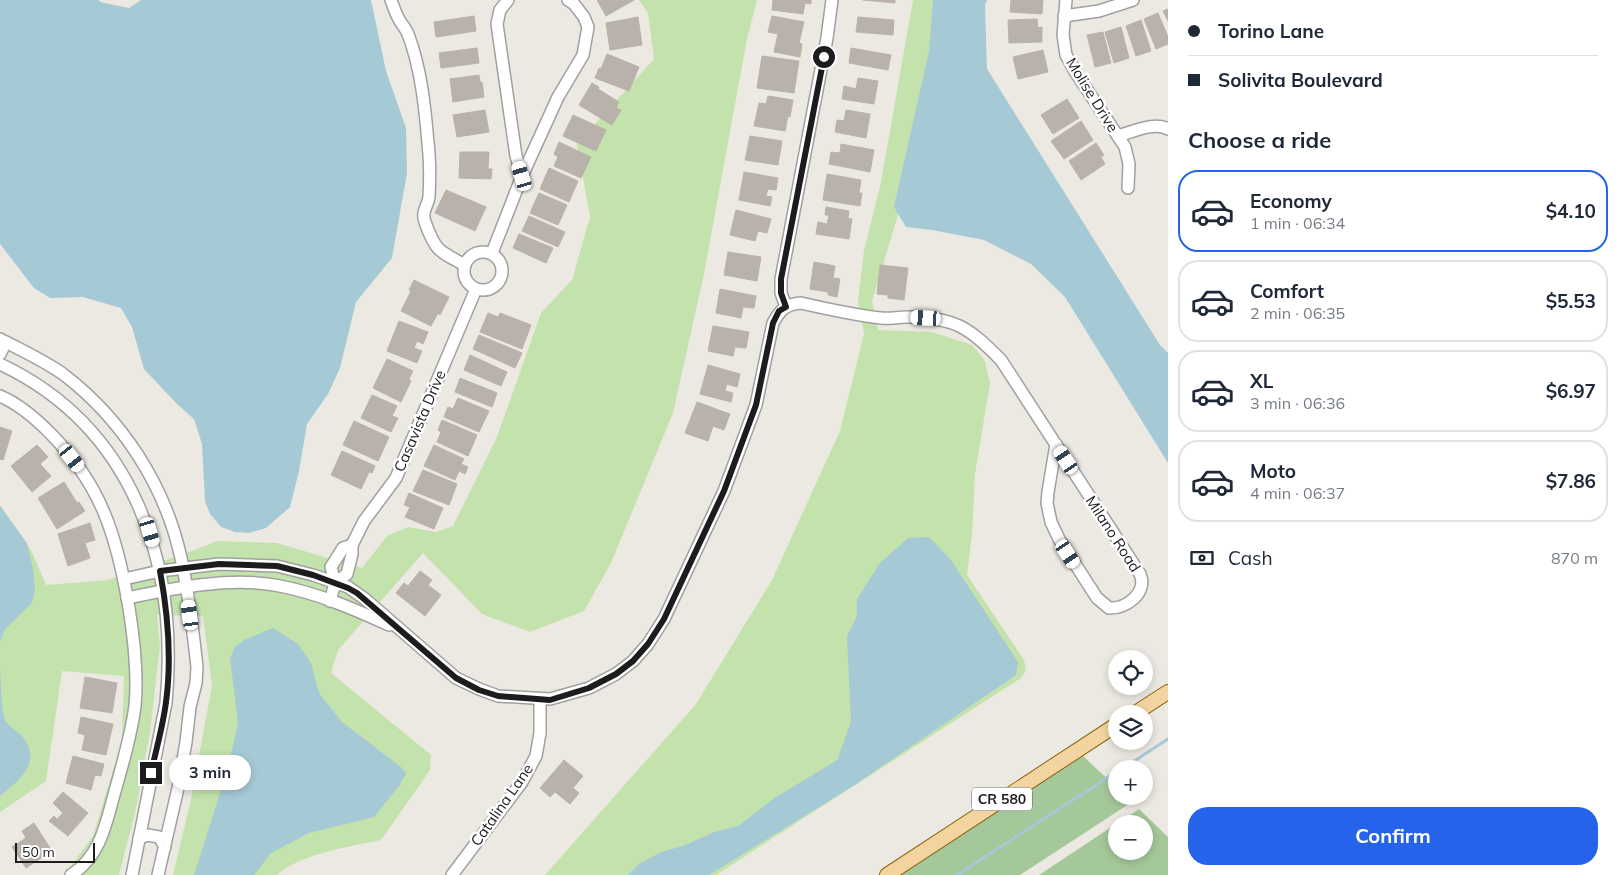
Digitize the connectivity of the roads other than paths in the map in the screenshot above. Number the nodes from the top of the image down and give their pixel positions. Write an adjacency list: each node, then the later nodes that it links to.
1 (391, 0): 13 (street)
2 (506, 0): 10 (street)
3 (568, 0): 10 (street)
4 (832, 0): 15 (street)
5 (1066, 0): 7 (street, Molise Drive)
6 (1133, 0): 7 (street)
7 (1064, 16): 9 (street, Molise Drive)
8 (1168, 128): 9 (street)
9 (1118, 136): 11 (street, Molise Drive)
10 (522, 176): 12 (street)
11 (1128, 188)
12 (492, 253): 13 (street); 14 (street)
13 (465, 265): 14 (street)
14 (476, 289): 24 (street, Casavista Drive)
15 (786, 307): 20 (street, Milano Road); 31 (street)
16 (3, 341): 17 (street); 21 (street)
17 (0, 354)
18 (0, 364): 22 (street)
19 (0, 396): 23 (street)
20 (1056, 444): 20 (street, Milano Road)
21 (183, 568): 22 (street); 24 (street); 25 (street)
22 (160, 571): 23 (street); 26 (street)
23 (124, 579): 27 (street)
24 (335, 583): 28 (street); 29 (street)
25 (186, 587): 26 (street); 28 (street); 35 (street)
26 (164, 590): 27 (street); 34 (street)
27 (127, 598): 37 (street)
28 (330, 601): 29 (street)
29 (397, 628): 31 (street)
30 (1168, 692): 32 (main road)
31 (540, 699): 40 (street, Catalina Lane)
32 (1148, 705)
33 (1108, 730): 36 (main road, CR 580)
34 (139, 838): 35 (street); 38 (street)
35 (165, 847): 39 (street)
36 (887, 874)
37 (71, 875)
38 (132, 875)
39 (158, 875)
40 (452, 875)

